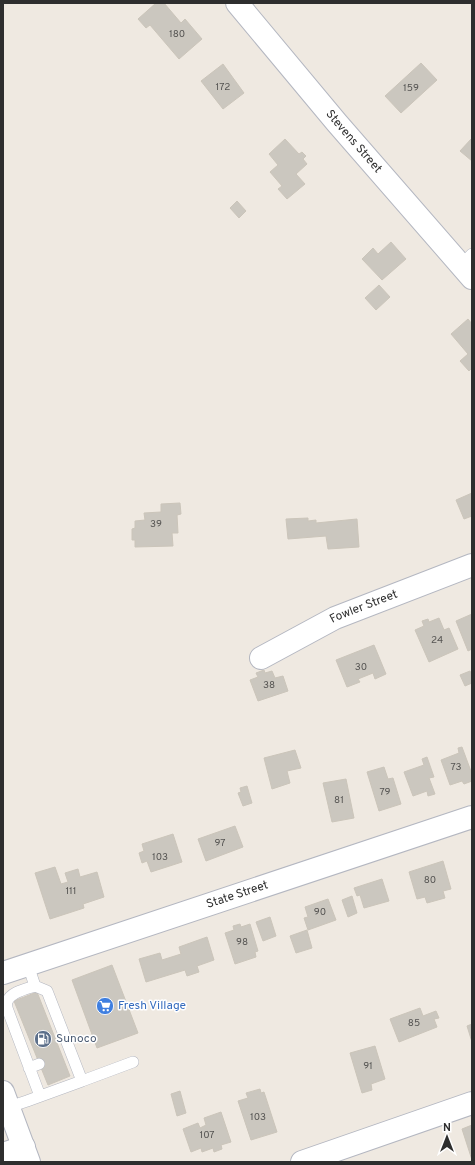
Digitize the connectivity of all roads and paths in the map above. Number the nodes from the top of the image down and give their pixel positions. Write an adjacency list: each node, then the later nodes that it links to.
1 (237, 3): 2 (street, Stevens Street)
2 (468, 266)
3 (472, 565): 4 (street, Fowler Street)
4 (261, 658)
5 (472, 817): 6 (street, State Street)
6 (28, 965): 7 (street, State Street); 8 (lane)
7 (3, 973)
8 (35, 986): 9 (lane); 11 (lane)
9 (12, 1021): 12 (lane)
10 (133, 1062): 11 (lane)
11 (82, 1081): 12 (lane)
12 (40, 1096): 13 (lane)
13 (6, 1099): 16 (street)
14 (472, 1103): 17 (street)
15 (3, 1154): 16 (street)
16 (26, 1155)
17 (302, 1162)

